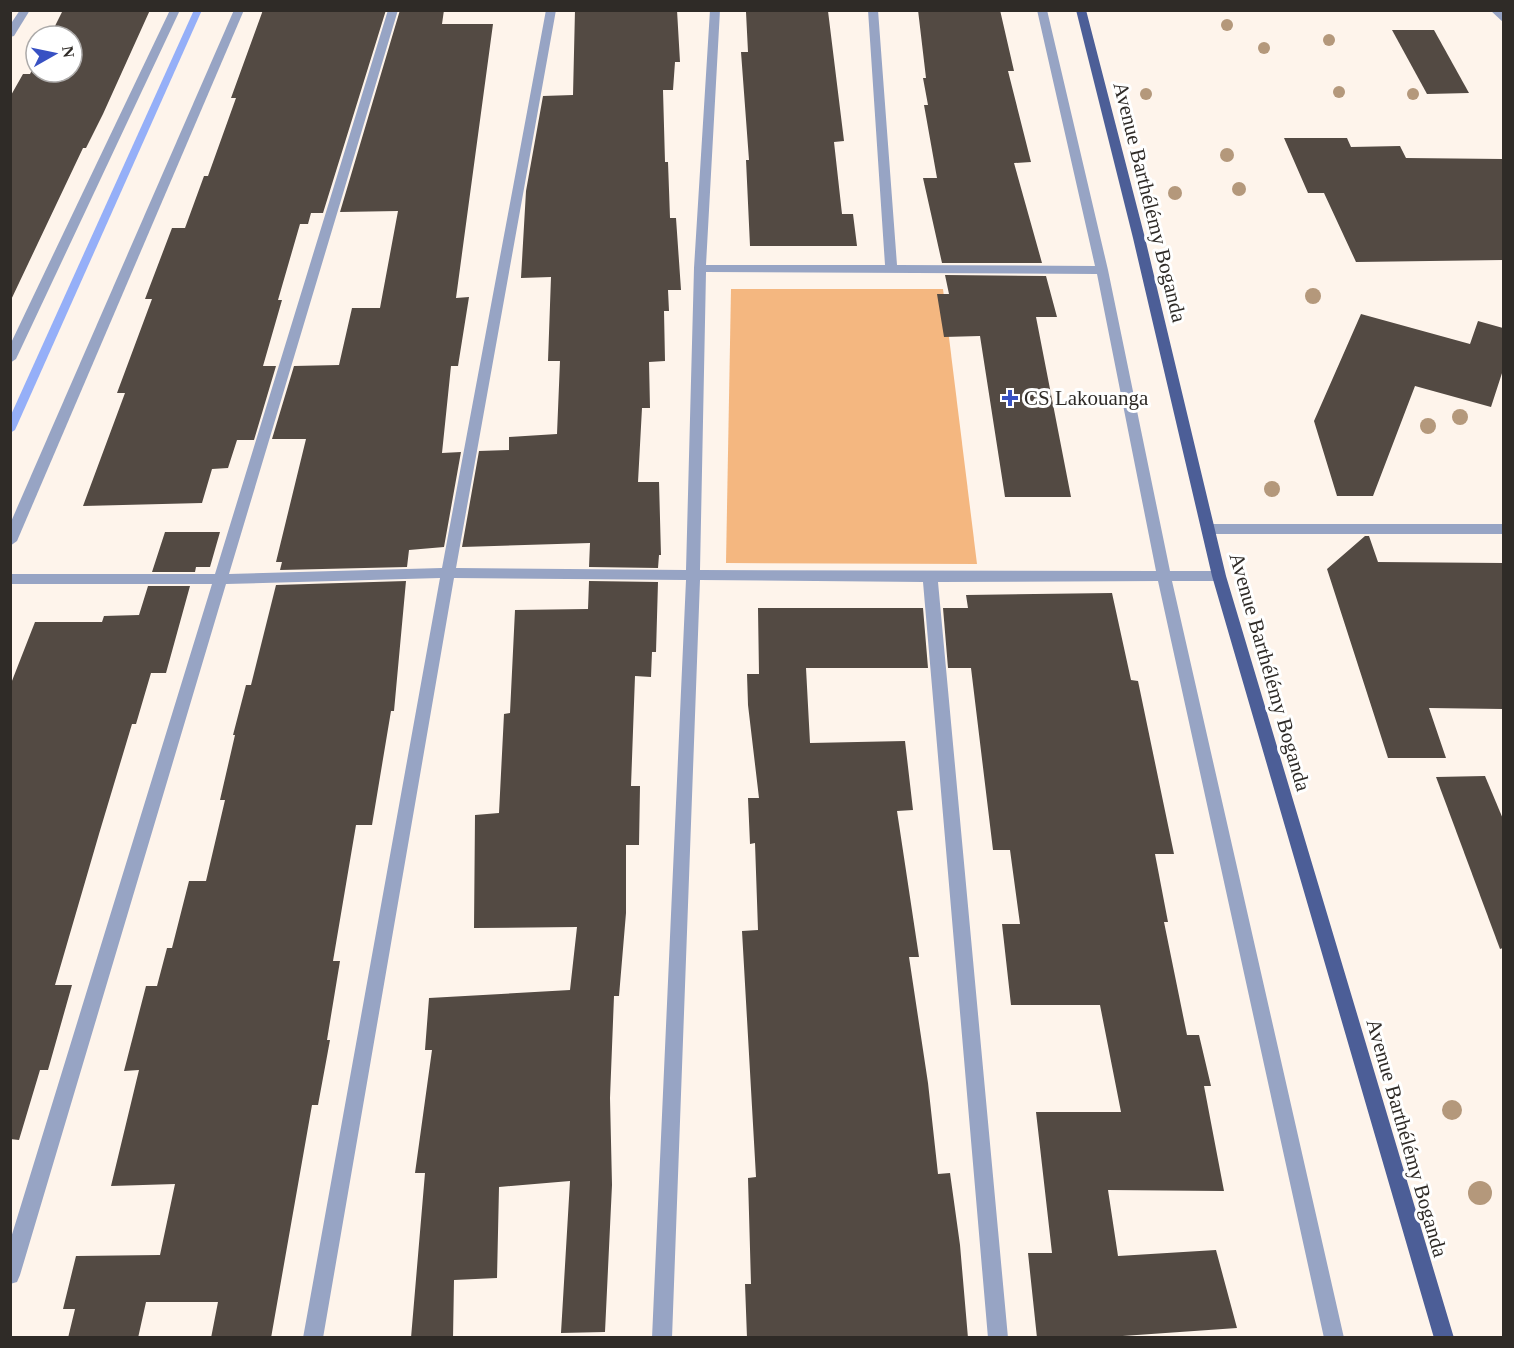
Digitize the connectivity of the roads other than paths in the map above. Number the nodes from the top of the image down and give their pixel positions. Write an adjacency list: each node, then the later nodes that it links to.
1 (25, 10): 12 (street)
2 (175, 10): 16 (street)
3 (239, 10): 19 (street)
4 (393, 10): 26 (street)
5 (551, 10): 20 (street)
6 (715, 10): 13 (street)
7 (873, 10): 14 (street)
8 (1042, 10): 15 (street)
9 (1081, 10): 17 (main road, Avenue Barthélémy Boganda)
10 (1495, 10): 11 (street)
11 (1503, 20)
12 (10, 34)
13 (700, 268): 14 (street); 21 (street)
14 (891, 269): 15 (street)
15 (1102, 270): 22 (street)
16 (10, 359)
17 (1208, 529): 18 (street); 23 (main road, Avenue Barthélémy Boganda)
18 (1503, 529)
19 (10, 541)
20 (448, 573): 21 (street); 26 (street); 28 (street)
21 (693, 574): 24 (street); 29 (street)
22 (1164, 576): 23 (street); 24 (street); 31 (street)
23 (1219, 576): 32 (main road, Avenue Barthélémy Boganda)
24 (930, 577): 30 (street)
25 (10, 579): 26 (street)
26 (221, 579): 27 (street)
27 (10, 1275)
28 (313, 1338)
29 (662, 1338)
30 (998, 1338)
31 (1334, 1338)
32 (1444, 1338)

